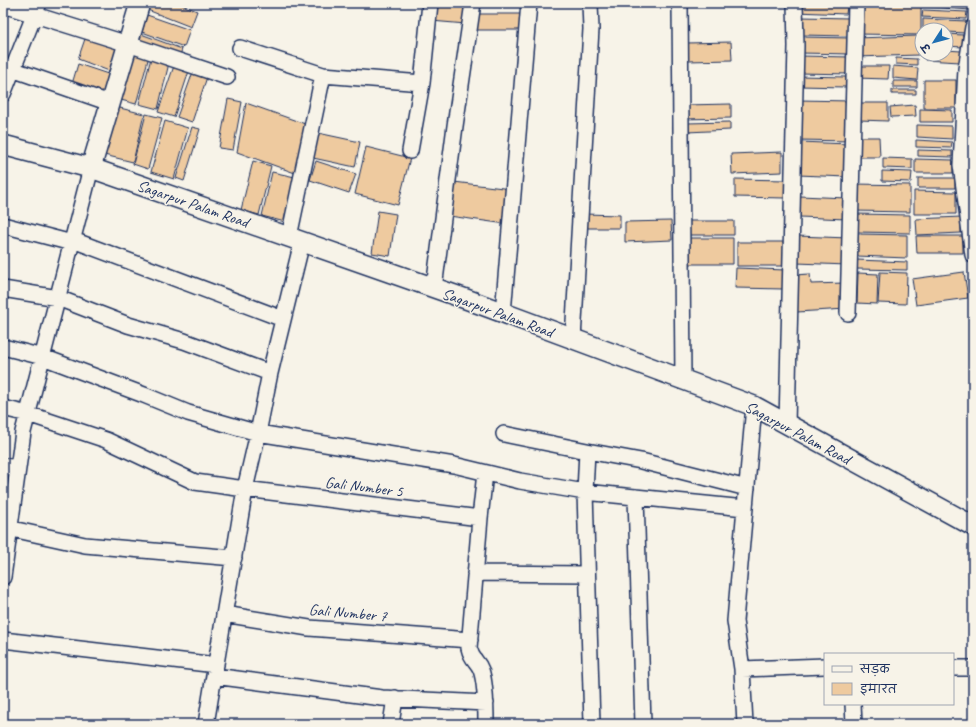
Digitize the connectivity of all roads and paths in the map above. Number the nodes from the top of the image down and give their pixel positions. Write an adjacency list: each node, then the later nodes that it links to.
1 (140, 3): 12 (street)
2 (430, 3): 18 (street)
3 (473, 3): 29 (street)
4 (529, 3): 32 (street)
5 (590, 3): 35 (street)
6 (680, 3): 39 (street)
7 (795, 3): 43 (street)
8 (856, 3): 33 (street)
9 (3, 4): 10 (street)
10 (36, 9): 12 (street); 14 (street)
11 (973, 27): 15 (street)
12 (128, 44): 17 (street); 20 (street)
13 (240, 48): 16 (street)
14 (8, 67): 19 (street); 20 (street)
15 (970, 68): 22 (street)
16 (323, 76): 18 (street); 26 (street)
17 (227, 77)
18 (422, 84): 23 (street)
19 (3, 94)
20 (110, 103): 24 (street)
21 (3, 145): 24 (street, Sagarpur Palam Road)
22 (968, 147): 28 (street)
23 (410, 151)
24 (91, 168): 26 (street, Sagarpur Palam Road); 27 (street)
25 (3, 225): 27 (street)
26 (295, 239): 29 (street, Sagarpur Palam Road); 34 (street)
27 (72, 242): 31 (street); 34 (street)
28 (973, 250)
29 (434, 288): 32 (street, Sagarpur Palam Road)
30 (3, 289): 31 (street)
31 (58, 298): 37 (street); 38 (street)
32 (503, 313): 35 (street, Sagarpur Palam Road)
33 (848, 313)
34 (283, 319): 38 (street)
35 (573, 339): 39 (street, Sagarpur Palam Road)
36 (3, 347): 37 (street)
37 (43, 357): 42 (street); 44 (street)
38 (270, 373): 44 (street)
39 (683, 380): 40 (street, Sagarpur Palam Road)
40 (754, 406): 43 (street, Sagarpur Palam Road); 50 (street)
41 (3, 408): 42 (street, Gali Number 5)
42 (28, 414): 48 (street); 51 (street, Gali Number 5)
43 (787, 424): 56 (street, Sagarpur Palam Road)
44 (258, 433): 49 (street); 51 (street)
45 (504, 434): 46 (street)
46 (587, 451): 50 (street); 52 (street)
47 (3, 466): 48 (street)
48 (18, 468): 57 (street)
49 (485, 473): 52 (street); 55 (street)
50 (747, 488): 54 (street)
51 (245, 490): 55 (street, Gali Number 5); 58 (street)
52 (584, 492): 53 (street); 60 (street)
53 (636, 497): 54 (street); 77 (street)
54 (745, 508): 68 (street)
55 (480, 518): 59 (street)
56 (973, 526)
57 (6, 528): 58 (street); 61 (street)
58 (234, 558): 62 (street)
59 (475, 573): 60 (street); 64 (street)
60 (587, 574): 76 (street)
61 (3, 577)
62 (224, 614): 64 (street, Gali Number 7); 69 (street)
63 (3, 640): 69 (street)
64 (470, 640): 71 (street)
65 (824, 666): 68 (street)
66 (954, 668): 67 (street)
67 (973, 668)
68 (742, 669): 78 (street)
69 (215, 671): 70 (street); 73 (street)
70 (395, 698): 71 (street); 74 (street)
71 (486, 703): 75 (street)
72 (853, 705): 79 (street)
73 (206, 724)
74 (392, 724)
75 (486, 724)
76 (592, 724)
77 (643, 724)
78 (745, 724)
79 (854, 724)

